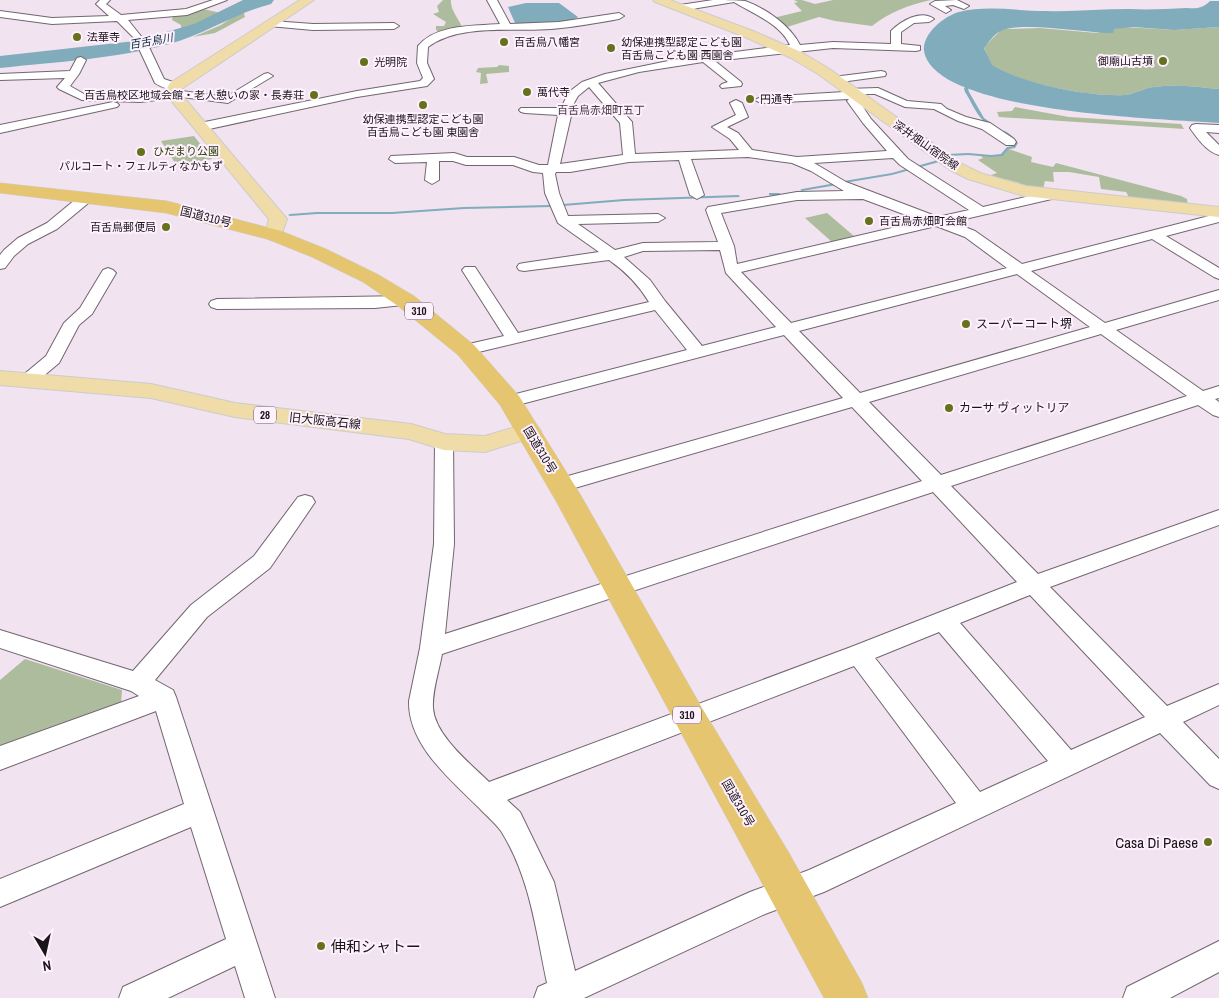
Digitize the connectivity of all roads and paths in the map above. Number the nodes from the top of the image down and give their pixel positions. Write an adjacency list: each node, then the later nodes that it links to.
1 (105, 0): 14 (street)
2 (222, 0): 12 (street)
3 (308, 0): 15 (main road)
4 (492, 0): 17 (street)
5 (659, 0): 9 (main road, 深井畑山宿院線)
6 (730, 0): 9 (street)
7 (737, 0): 20 (street)
8 (162, 3): 12 (street)
9 (680, 8): 20 (main road, 深井畑山宿院線)
10 (946, 10): 18 (street)
11 (0, 14): 14 (street)
12 (143, 16): 14 (street)
13 (619, 16): 17 (street)
14 (120, 18): 33 (street)
15 (272, 24): 16 (street); 33 (main road)
16 (394, 26)
17 (506, 26): 42 (street)
18 (896, 48): 19 (street); 20 (street)
19 (916, 48)
20 (789, 49): 21 (street); 29 (main road, 深井畑山宿院線)
21 (706, 59): 23 (street); 30 (street)
22 (80, 60): 24 (street)
23 (721, 73): 26 (street); 31 (street)
24 (74, 74): 28 (street); 35 (street)
25 (881, 74): 29 (street)
26 (708, 75)
27 (268, 76): 33 (street)
28 (0, 77)
29 (835, 80): 34 (main road, 深井畑山宿院線)
30 (594, 86): 32 (street); 39 (street); 51 (street)
31 (726, 86)
32 (613, 88)
33 (174, 91): 35 (street); 42 (main road)
34 (853, 94): 36 (street); 40 (street); 48 (street); 59 (main road, 深井畑山宿院線)
35 (140, 99): 43 (street)
36 (761, 100)
37 (736, 103): 47 (street)
38 (524, 110): 39 (street)
39 (566, 112): 54 (street)
40 (962, 119): 41 (street); 45 (street)
41 (948, 122)
42 (200, 127): 67 (main road)
43 (0, 129)
44 (1219, 129): 46 (street)
45 (1010, 142)
46 (1219, 151)
47 (748, 153): 49 (street); 53 (street)
48 (895, 154): 53 (street); 61 (street)
49 (684, 156): 51 (street); 57 (street)
50 (433, 158): 52 (street); 54 (street); 55 (street)
51 (629, 158): 54 (street)
52 (395, 159)
53 (795, 160): 58 (street)
54 (553, 168): 64 (street)
55 (432, 180)
56 (0, 188): 60 (highway, 国道310号 / 310)
57 (697, 195)
58 (864, 195): 65 (street); 68 (street)
59 (1051, 195): 61 (street); 62 (main road, 深井畑山宿院線)
60 (87, 197): 67 (highway, 国道310号 / 310); 70 (street)
61 (982, 212): 65 (street)
62 (1217, 215): 66 (street)
63 (658, 218): 64 (street)
64 (563, 220): 69 (street)
65 (935, 222): 72 (street); 74 (street)
66 (1154, 234): 72 (street); 76 (street)
67 (274, 235): 78 (highway, 国道310号 / 310)
68 (727, 246): 69 (street); 74 (street)
69 (613, 255): 71 (street); 80 (street)
70 (0, 265)
71 (524, 267)
72 (1019, 269): 81 (street); 82 (street)
73 (470, 270): 83 (street)
74 (731, 270): 82 (street)
75 (108, 273): 87 (street)
76 (1219, 274)
77 (1219, 295): 81 (street)
78 (406, 301): 79 (street); 84 (highway, 国道310号 / 310)
79 (217, 304)
80 (659, 304): 83 (street); 85 (street)
81 (1103, 328): 88 (street); 89 (street)
82 (789, 329): 85 (street); 89 (street)
83 (512, 338): 84 (street)
84 (466, 350): 90 (highway, 国道310号 / 310)
85 (698, 352): 90 (street)
86 (0, 378): 87 (main road, 旧大阪高石線 / 28)
87 (28, 380): 93 (main road, 旧大阪高石線 / 28)
88 (1210, 395): 91 (street); 94 (street)
89 (857, 400): 94 (street); 95 (street)
90 (510, 401): 92 (highway, 国道310号 / 310)
91 (1219, 411)
92 (529, 431): 93 (main road, 旧大阪高石線 / 28); 95 (highway, 国道310号 / 310)
93 (444, 442): 102 (street)
94 (937, 483): 98 (street); 99 (street)
95 (561, 485): 99 (highway, 国道310号 / 310)
96 (305, 502): 104 (street)
97 (1219, 517): 98 (street)
98 (1035, 584): 100 (street); 107 (street)
99 (619, 586): 102 (street); 108 (highway, 国道310号 / 310)
100 (943, 620): 103 (street); 110 (street)
101 (0, 639): 104 (street)
102 (432, 648): 112 (street)
103 (859, 654): 108 (street); 113 (street)
104 (138, 683): 106 (street)
105 (1219, 694): 107 (street)
106 (164, 698): 109 (street); 114 (street)
107 (1164, 718): 110 (street); 111 (street)
108 (690, 719): 112 (street); 115 (highway, 国道310号 / 310)
109 (0, 758)
110 (1066, 763): 113 (street)
111 (1219, 777)
112 (485, 796): 119 (street)
113 (975, 806): 115 (street)
114 (199, 811): 116 (street); 117 (street)
115 (788, 892): 119 (street); 122 (highway, 国道310号 / 310)
116 (0, 893)
117 (242, 947): 120 (street); 121 (street)
118 (1219, 956): 123 (street)
119 (559, 995)
120 (134, 998)
121 (260, 998)
122 (846, 998)
123 (1138, 998)

